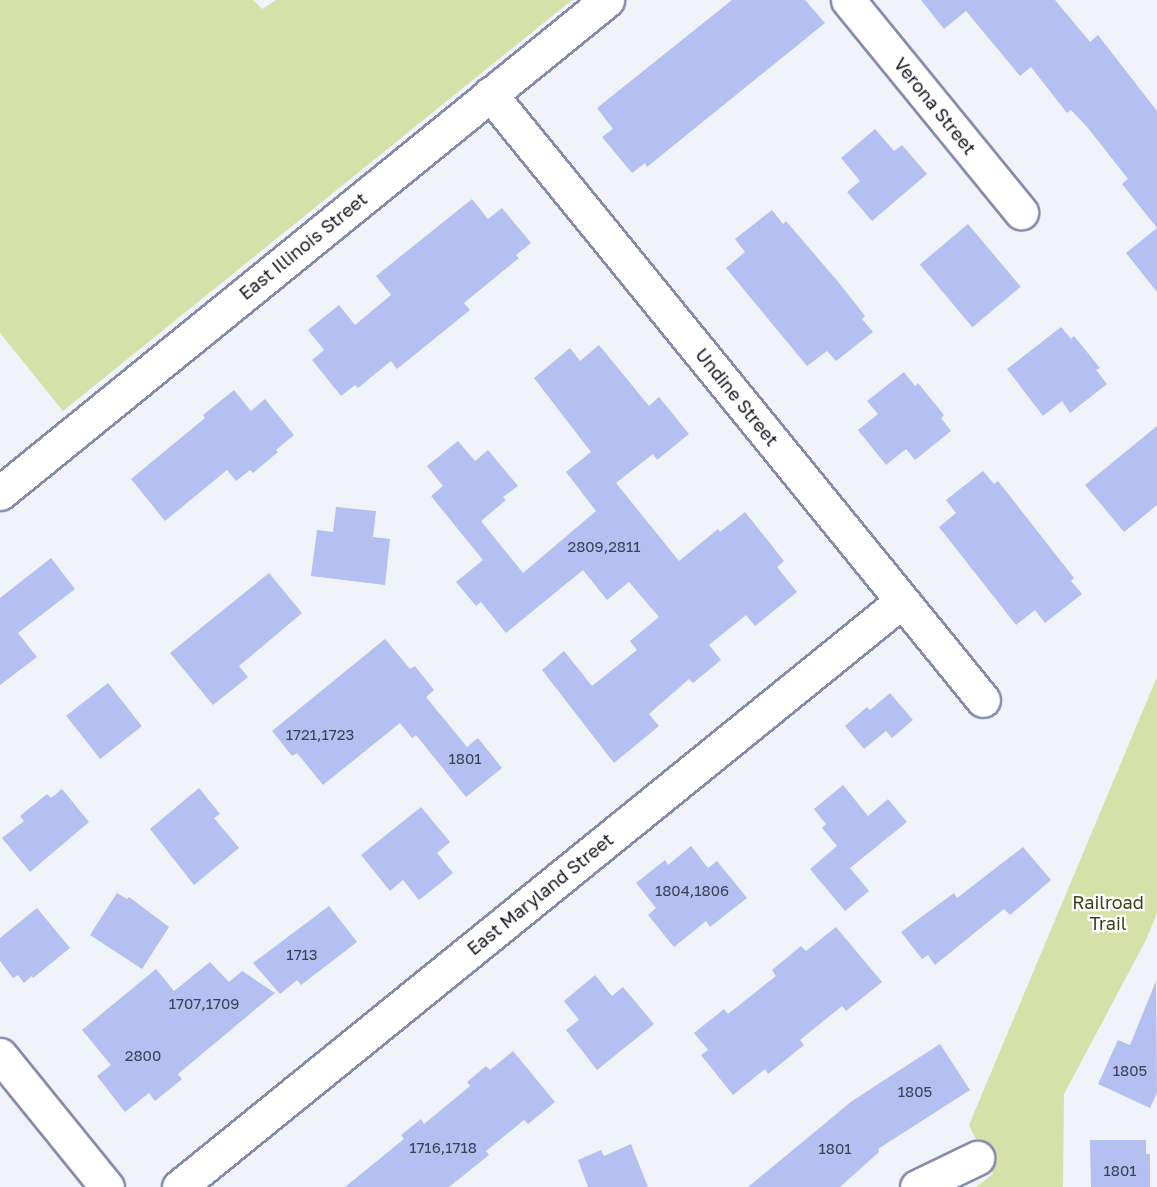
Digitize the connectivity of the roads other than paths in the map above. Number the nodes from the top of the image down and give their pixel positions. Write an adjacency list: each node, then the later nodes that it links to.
1 (607, 0): 3 (street, East Illinois Street)
2 (848, 0): 4 (street, Verona Street)
3 (490, 94): 5 (street, East Illinois Street); 6 (street, Undine Street)
4 (1021, 212)
5 (0, 493)
6 (902, 601): 7 (street, Undine Street); 11 (street, East Maryland Street)
7 (983, 700)
8 (0, 1055): 10 (street)
9 (977, 1158): 12 (street)
10 (107, 1187)
11 (179, 1187)
12 (917, 1187)

